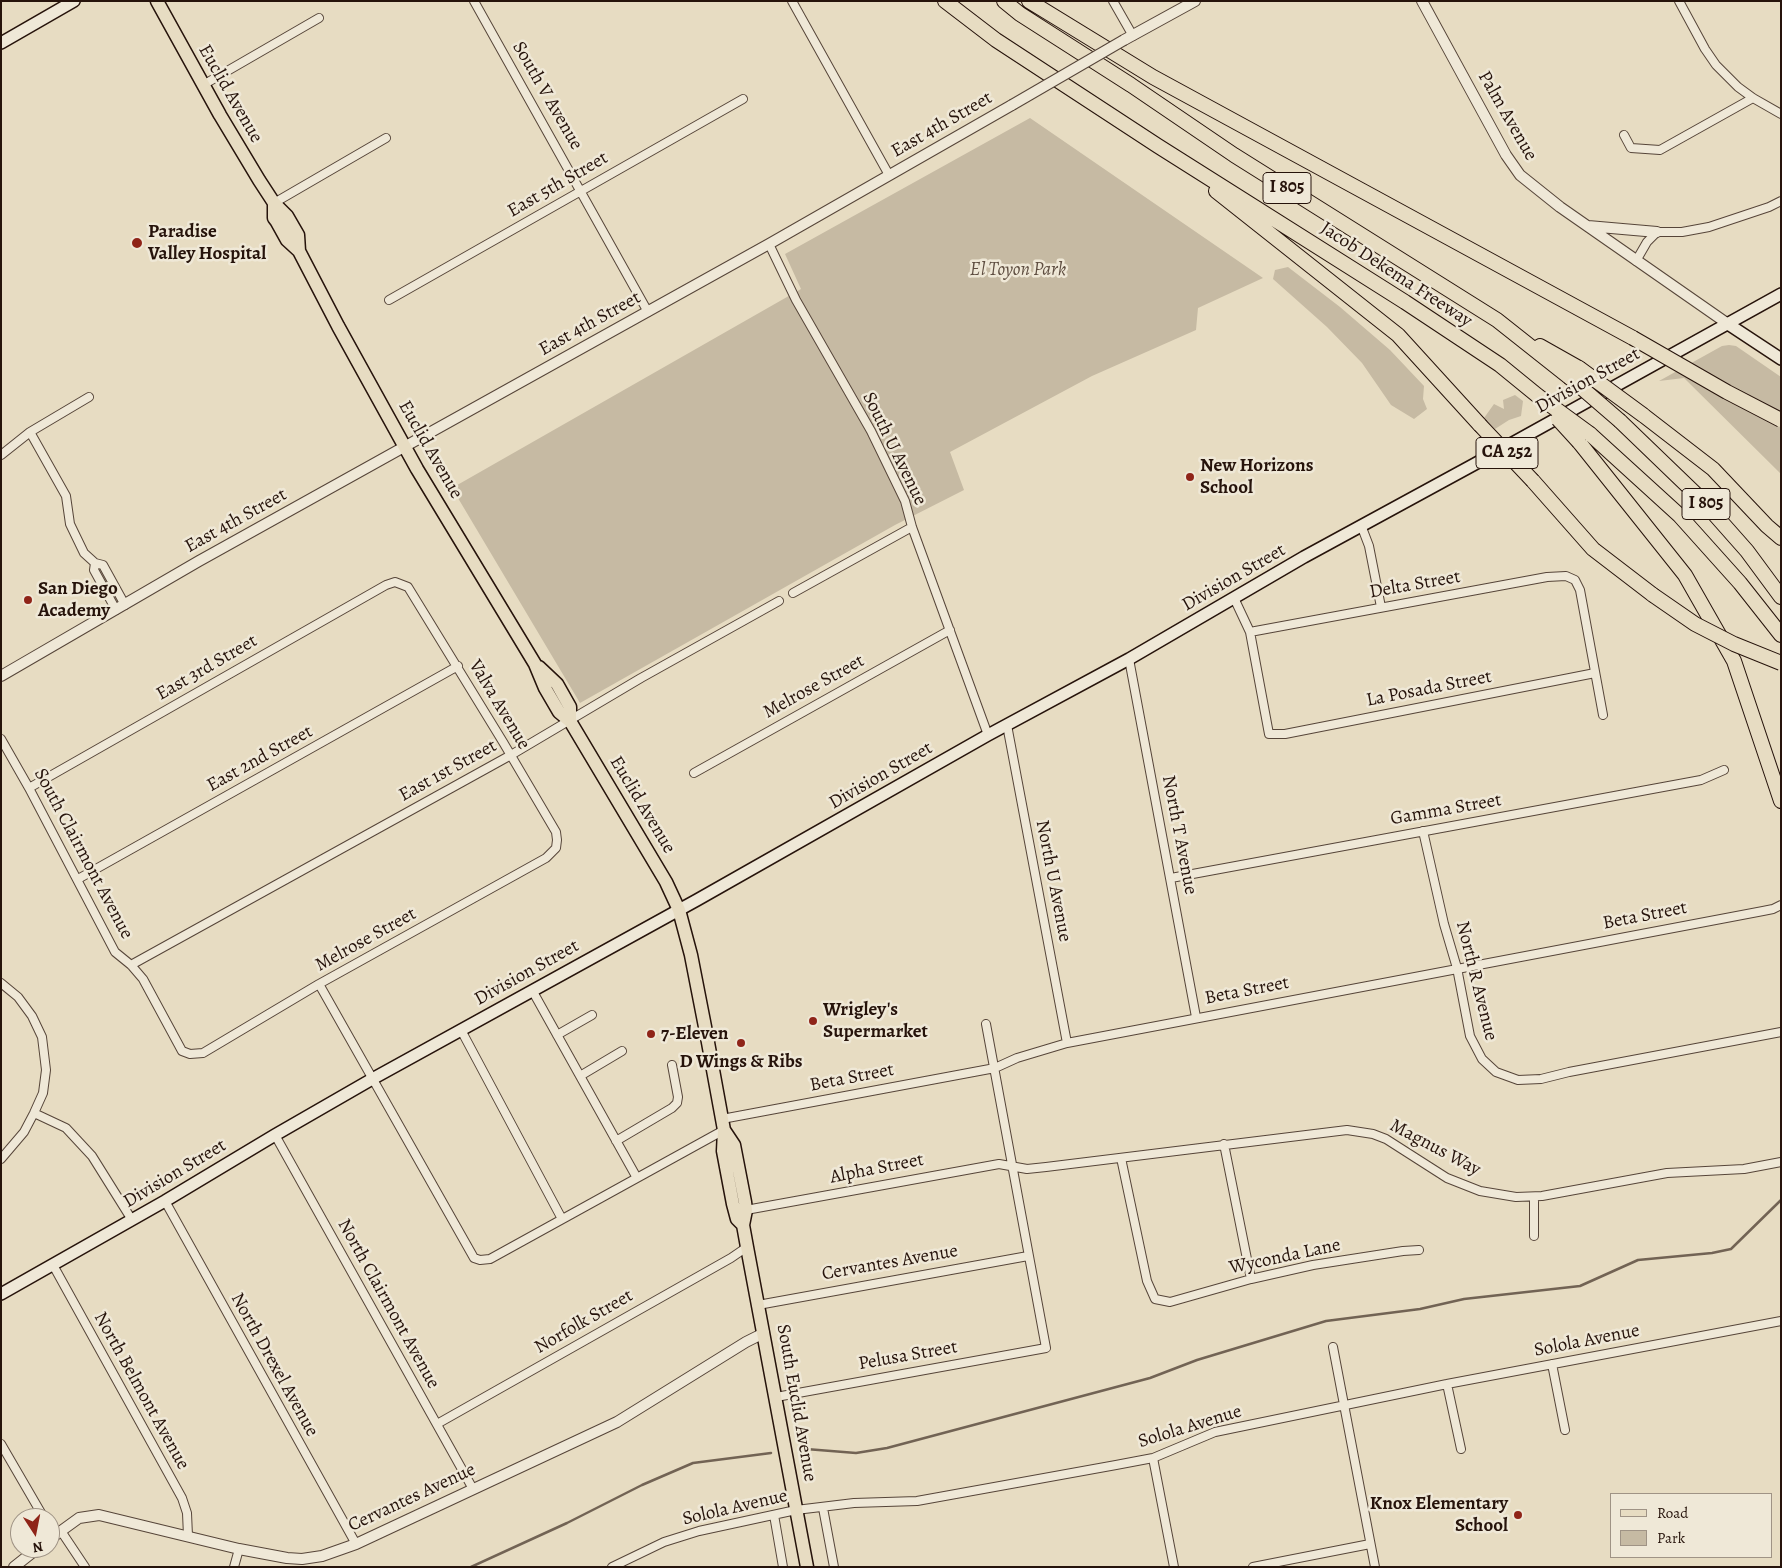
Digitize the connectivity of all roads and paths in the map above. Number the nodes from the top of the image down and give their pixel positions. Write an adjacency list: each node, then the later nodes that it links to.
1 (74, 1): 14 (main road)
2 (156, 1): 15 (main road, Euclid Avenue)
3 (474, 1): 23 (street, South V Avenue)
4 (792, 1): 22 (street)
5 (945, 1): 21 (highway, Jacob Dekema Freeway / I 805)
6 (1004, 1): 35 (highway, Jacob Dekema Freeway / I 805)
7 (1029, 1): 37 (highway, bridge)
8 (1113, 1): 13 (street)
9 (1195, 1): 13 (street, East 4th Street)
10 (1422, 1): 26 (street, Palm Avenue)
11 (1679, 1): 16 (street)
12 (319, 18): 15 (street)
13 (1129, 38): 22 (street, East 4th Street, bridge)
14 (1, 44)
15 (203, 85): 25 (main road, Euclid Avenue)
16 (1753, 98): 18 (street); 19 (street)
17 (743, 99): 23 (street, East 5th Street)
18 (1781, 114)
19 (1624, 135)
20 (386, 138): 25 (street)
21 (1158, 146): 39 (highway, Jacob Dekema Freeway / I 805, bridge); 56 (highway, CA 252, bridge)
22 (889, 175): 28 (street, East 4th Street)
23 (581, 190): 31 (street, East 5th Street); 32 (street, South V Avenue)
24 (1781, 201): 27 (street)
25 (274, 203): 40 (main road, Euclid Avenue)
26 (1586, 225): 27 (street); 29 (street, Palm Avenue)
27 (1657, 232): 29 (street)
28 (769, 244): 32 (street, East 4th Street); 43 (street, South U Avenue)
29 (1636, 261): 33 (street, Palm Avenue)
30 (1781, 294): 33 (main road, Division Street)
31 (389, 300)
32 (648, 312): 40 (street, East 4th Street)
33 (1728, 324): 34 (main road); 42 (main road, Division Street)
34 (1781, 358)
35 (1574, 372): 44 (highway, bridge); 47 (highway, Jacob Dekema Freeway / I 805, bridge)
36 (89, 397): 38 (street)
37 (1781, 420)
38 (30, 432): 41 (street); 50 (street)
39 (1584, 438): 54 (highway, I 805); 69 (highway)
40 (405, 446): 50 (street, East 4th Street); 61 (main road, Euclid Avenue)
41 (1, 455)
42 (1361, 525): 48 (main road, Division Street); 51 (street)
43 (912, 527): 46 (street); 52 (street, South U Avenue)
44 (1781, 538)
45 (403, 584): 57 (street, Valva Avenue); 68 (street, East 3rd Street)
46 (793, 594)
47 (1781, 597)
48 (1234, 598): 53 (street); 55 (main road, Division Street)
49 (779, 601): 61 (street, East 1st Street)
50 (120, 607): 59 (street, East 4th Street)
51 (1381, 607): 53 (street, Delta Street); 58 (street, Delta Street)
52 (950, 630): 63 (street, South U Avenue); 67 (street, Melrose Street)
53 (1250, 632): 58 (street, La Posada Street)
54 (1781, 634)
55 (1129, 659): 62 (main road, Division Street); 72 (street, North T Avenue)
56 (1781, 663)
57 (458, 666): 65 (street, Valva Avenue); 73 (street, East 2nd Street)
58 (1595, 673): 60 (street)
59 (1, 676)
60 (1603, 715)
61 (570, 721): 65 (street, East 1st Street); 75 (main road, Euclid Avenue)
62 (1007, 725): 63 (main road, Division Street); 87 (street, North U Avenue)
63 (988, 735): 75 (main road, Division Street)
64 (1, 739): 68 (street, South Clairmont Avenue)
65 (510, 755): 71 (street, Valva Avenue); 76 (street, East 1st Street)
66 (1724, 770): 70 (street, Gamma Street)
67 (694, 773)
68 (29, 788): 73 (street, South Clairmont Avenue)
69 (1781, 801)
70 (1423, 831): 72 (street, Gamma Street); 77 (street, North R Avenue)
71 (556, 848): 79 (street, Melrose Street)
72 (1171, 878): 82 (street, North T Avenue)
73 (78, 879): 76 (street, South Clairmont Avenue)
74 (1781, 905): 77 (street, Beta Street)
75 (679, 910): 80 (main road, Division Street); 95 (main road, Euclid Avenue)
76 (131, 965): 89 (street, South Clairmont Avenue)
77 (1457, 968): 82 (street, Beta Street); 85 (street, North R Avenue)
78 (1, 983): 94 (street)
79 (319, 984): 89 (street, Melrose Street); 93 (street)
80 (532, 990): 84 (main road, Division Street); 86 (street)
81 (592, 1015): 86 (street)
82 (1196, 1017): 87 (street, Beta Street)
83 (986, 1024): 91 (street)
84 (461, 1030): 93 (main road, Division Street); 108 (street)
85 (1781, 1032)
86 (557, 1035): 92 (street)
87 (1067, 1042): 91 (street, Beta Street)
88 (622, 1051): 92 (street)
89 (190, 1054)
90 (672, 1066): 97 (street)
91 (995, 1068): 95 (street, Beta Street); 102 (street)
92 (580, 1076): 97 (street)
93 (374, 1078): 96 (main road, Division Street); 108 (street, Beta Street)
94 (34, 1114): 100 (street); 107 (street)
95 (723, 1125): 103 (street, Beta Street); 106 (main road); 109 (main road)
96 (275, 1135): 105 (main road, Division Street); 125 (street, North Clairmont Avenue)
97 (616, 1141): 103 (street)
98 (1224, 1144): 99 (street, Magnus Way); 104 (street, Magnus Way); 115 (street)
99 (1121, 1158): 102 (street, Magnus Way); 115 (street, Wyconda Lane)
100 (1, 1159)
101 (1781, 1162): 104 (street, Magnus Way)
102 (1013, 1166): 106 (street, Alpha Street); 113 (street)
103 (637, 1178): 108 (street, Beta Street)
104 (1534, 1197): 110 (street)
105 (165, 1201): 107 (main road, Division Street); 138 (street, North Drexel Avenue)
106 (746, 1210): 109 (main road)
107 (132, 1220): 114 (main road, Division Street)
108 (562, 1220)
109 (743, 1225): 111 (main road, South Euclid Avenue)
110 (1534, 1236)
111 (747, 1247): 117 (main road, South Euclid Avenue); 125 (street, Norfolk Street)
112 (1419, 1250): 115 (street, Wyconda Lane)
113 (1028, 1256): 117 (street, Cervantes Avenue); 123 (street, Pelusa Street)
114 (53, 1265): 116 (main road, Division Street); 136 (street, North Belmont Avenue)
115 (1251, 1279)
116 (1, 1294)
117 (758, 1305): 119 (main road, South Euclid Avenue)
118 (1781, 1321): 121 (street, Solola Avenue)
119 (764, 1333): 123 (main road, South Euclid Avenue); 130 (street, Cervantes Avenue)
120 (1333, 1347): 124 (street)
121 (1552, 1364): 122 (street, Solola Avenue); 126 (street)
122 (1447, 1384): 124 (street, Solola Avenue); 128 (street)
123 (776, 1397): 133 (main road, South Euclid Avenue)
124 (1344, 1405): 129 (street, Solola Avenue); 139 (street)
125 (436, 1424): 130 (street, North Clairmont Avenue)
126 (1565, 1430)
127 (1, 1444): 131 (street)
128 (1461, 1449)
129 (1153, 1458): 132 (street, Solola Avenue); 149 (street)
130 (473, 1489): 138 (street, Cervantes Avenue)
131 (38, 1508)
132 (823, 1508): 133 (street, Solola Avenue); 148 (street)
133 (796, 1510): 134 (street, Solola Avenue); 147 (main road, South Euclid Avenue)
134 (774, 1515): 145 (street, Solola Avenue); 146 (street)
135 (60, 1529): 136 (street, Cervantes Avenue)
136 (188, 1536): 140 (street, Cervantes Avenue)
137 (60, 1540): 143 (street)
138 (356, 1544): 140 (street, Cervantes Avenue)
139 (1370, 1544): 150 (street); 151 (street)
140 (239, 1549): 144 (street)
141 (25, 1558): 142 (street)
142 (14, 1567)
143 (85, 1567)
144 (234, 1567)
145 (612, 1567)
146 (783, 1567)
147 (807, 1567)
148 (834, 1567)
149 (1174, 1567)
150 (1253, 1567)
151 (1374, 1567)

